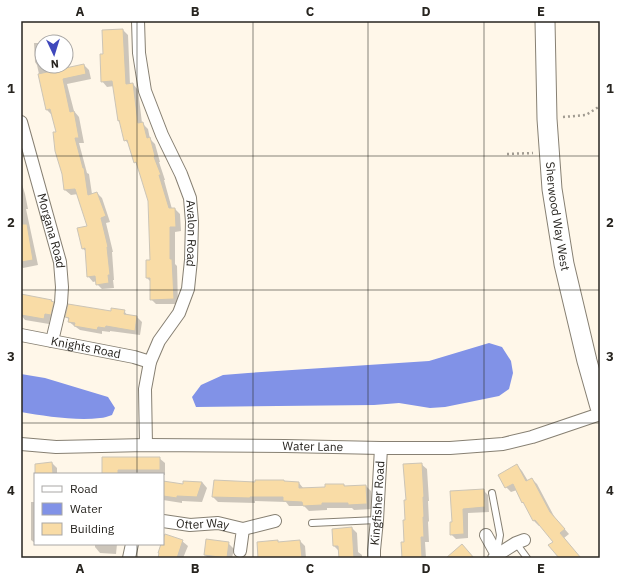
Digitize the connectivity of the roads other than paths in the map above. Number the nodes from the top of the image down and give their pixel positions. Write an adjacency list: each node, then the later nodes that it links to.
1 (138, 21): 6 (street, Avalon Road)
2 (545, 21): 7 (highway, Sherwood Way West)
3 (21, 122): 5 (street, Morgana Road)
4 (21, 335): 5 (street, Knights Road)
5 (52, 341): 6 (street, Knights Road)
6 (150, 362): 10 (street, Avalon Road)
7 (600, 407)
8 (600, 414): 11 (street, Water Lane)
9 (21, 444): 10 (street, Water Lane)
10 (146, 446): 11 (street, Water Lane)
11 (381, 448): 13 (street, Kingfisher Road)
12 (492, 493): 22 (lane)
13 (377, 520): 16 (lane); 24 (street, Kingfisher Road)
14 (164, 521): 17 (street, Otter Way)
15 (275, 521): 17 (street, Otter Way)
16 (312, 524)
17 (243, 529): 21 (street, Otter Way)
18 (486, 535): 22 (street)
19 (520, 541): 22 (street); 25 (lane)
20 (132, 545): 23 (street)
21 (240, 551)
22 (495, 556)
23 (129, 558)
24 (374, 558)
25 (527, 558)

